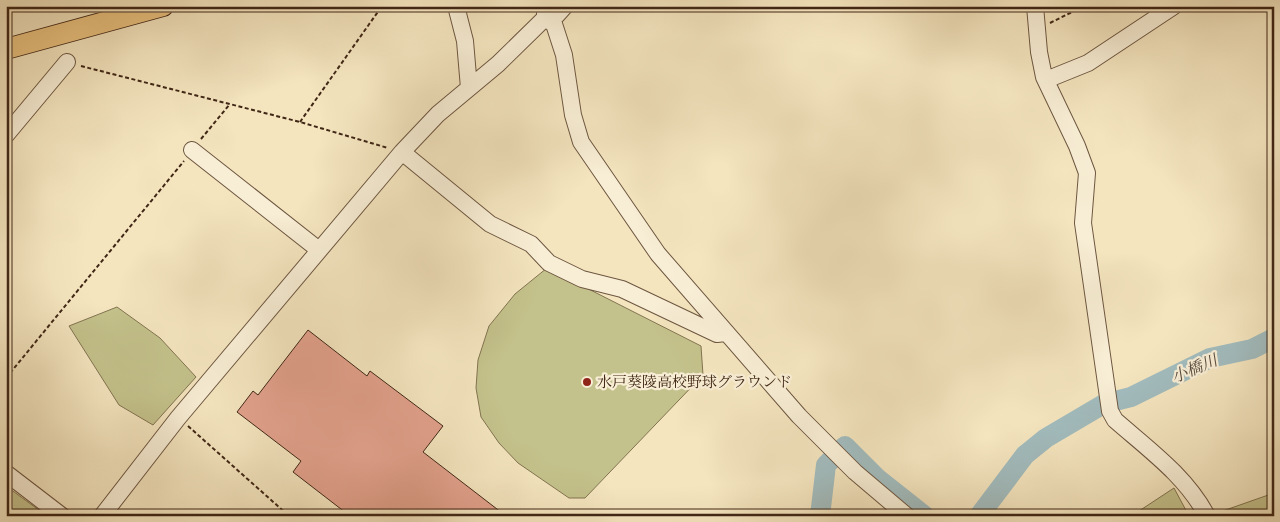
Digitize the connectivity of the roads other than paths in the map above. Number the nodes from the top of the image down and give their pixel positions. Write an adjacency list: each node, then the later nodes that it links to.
1 (163, 6): 7 (main road)
2 (456, 6): 10 (street)
3 (565, 6): 6 (street)
4 (1035, 6): 9 (street)
5 (1174, 6): 9 (street)
6 (545, 12): 10 (street); 15 (street)
7 (6, 49)
8 (67, 62): 11 (street)
9 (1046, 80): 20 (street)
10 (469, 88): 13 (street)
11 (6, 134)
12 (192, 150): 14 (street)
13 (402, 152): 14 (street); 15 (street)
14 (319, 250): 18 (street)
15 (725, 333): 19 (street)
16 (6, 473): 17 (street)
17 (62, 516)
18 (102, 516)
19 (907, 516)
20 (1207, 516)

